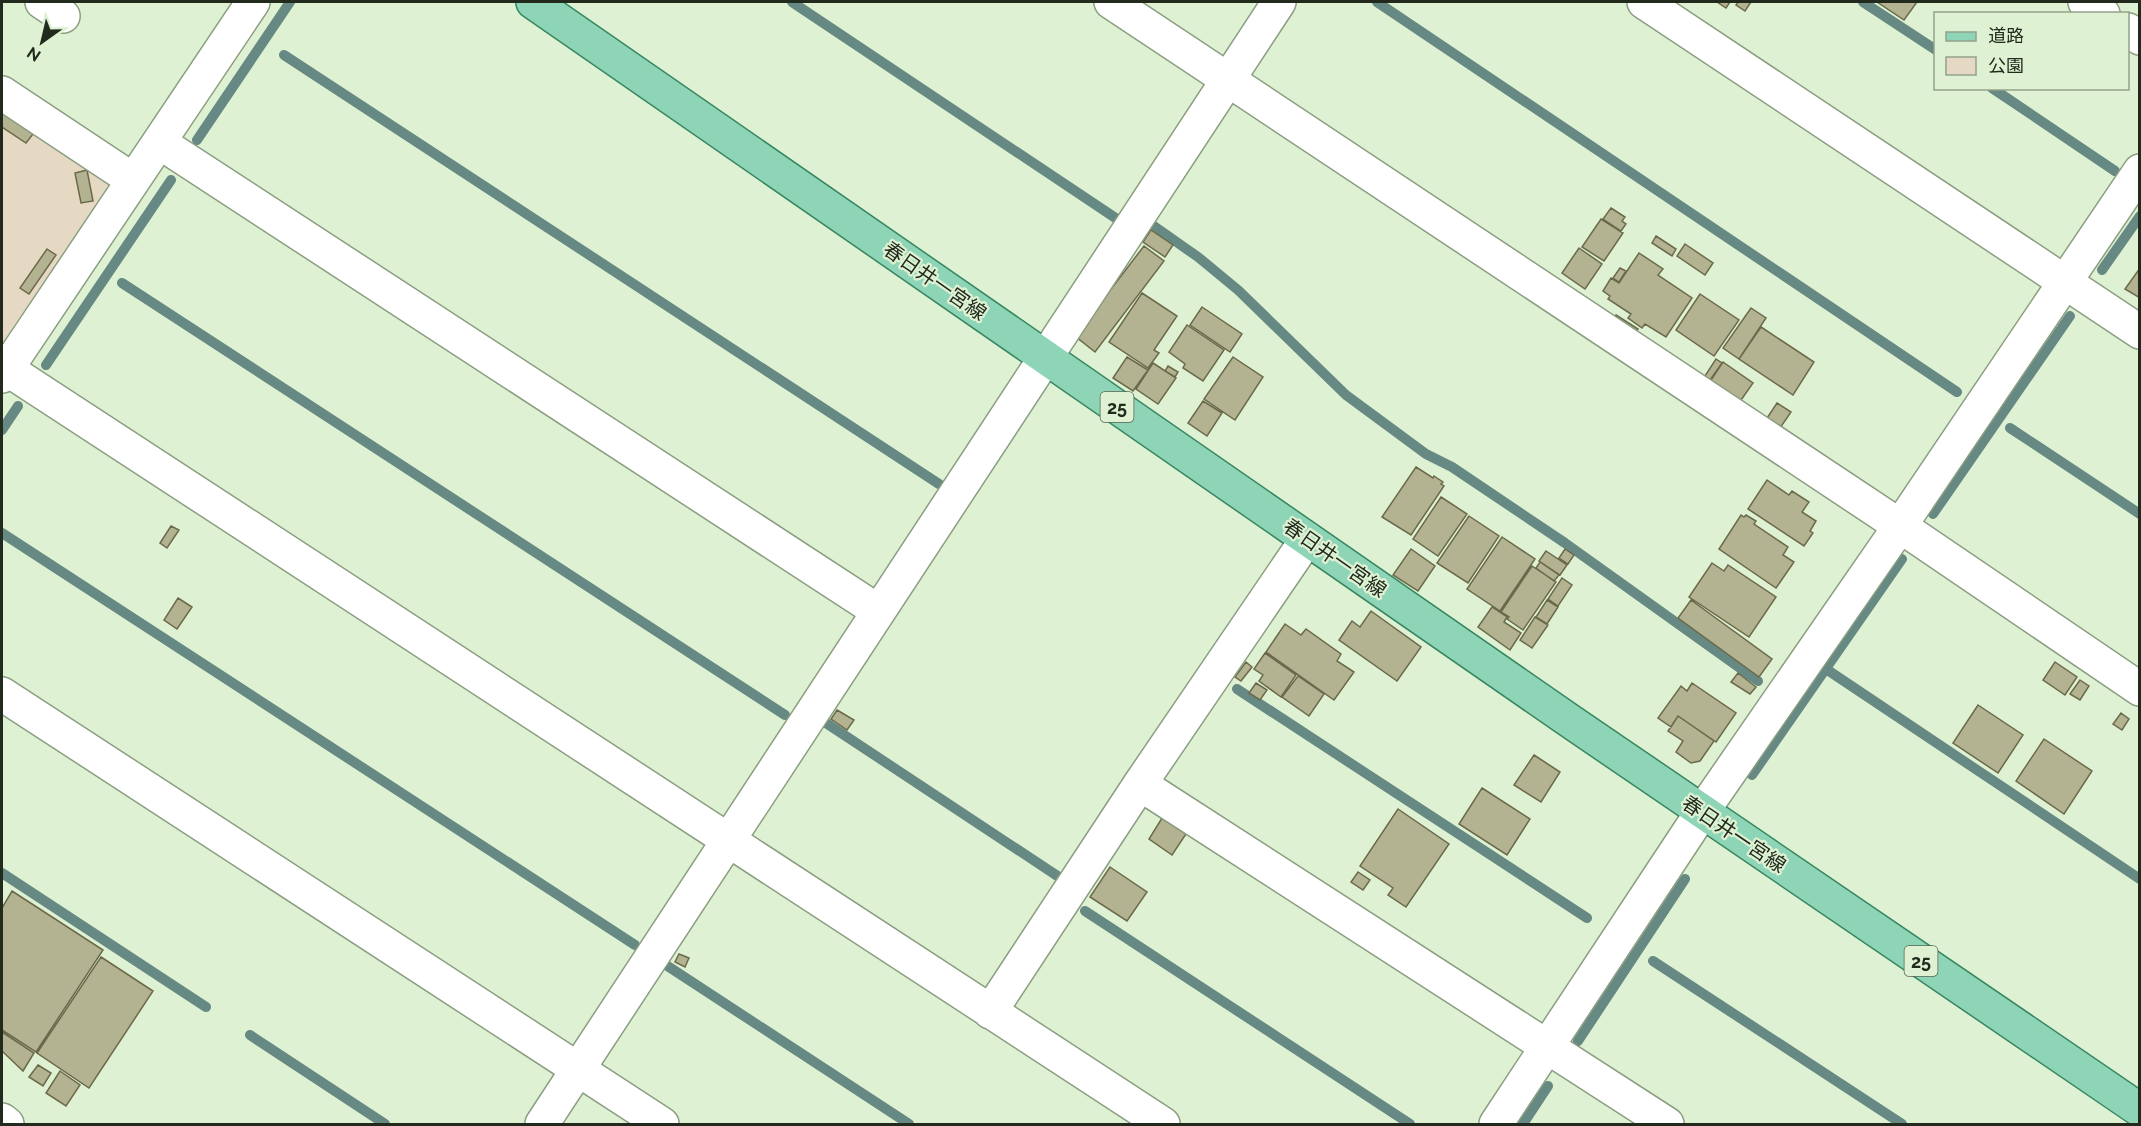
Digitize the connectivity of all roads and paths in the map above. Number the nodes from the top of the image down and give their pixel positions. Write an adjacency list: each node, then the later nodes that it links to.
1 (253, 2): 10 (street)
2 (532, 2): 15 (main road, 春日井一宮線 / 25)
3 (1111, 2): 8 (street)
4 (1279, 2): 8 (street)
5 (1644, 2): 13 (street)
6 (2085, 2): 7 (street)
7 (2100, 12)
8 (1227, 79): 15 (street); 17 (street)
9 (2, 93): 12 (street)
10 (159, 142): 12 (street); 19 (street)
11 (2139, 171): 13 (street)
12 (134, 180): 16 (street)
13 (2065, 282): 14 (street); 17 (street)
14 (2139, 332)
15 (1045, 357): 18 (main road, 春日井一宮線 / 25); 19 (street)
16 (4, 373): 24 (street)
17 (1900, 526): 20 (street); 23 (street)
18 (1307, 539): 22 (street); 23 (main road, 春日井一宮線 / 25)
19 (879, 611): 24 (street)
20 (2139, 689)
21 (2, 694): 27 (street)
22 (1140, 784): 25 (street); 26 (street)
23 (1702, 812): 26 (street); 28 (main road, 春日井一宮線 / 25)
24 (729, 840): 25 (street); 27 (street)
25 (990, 1012): 33 (street)
26 (1546, 1047): 34 (street); 35 (street)
27 (578, 1070): 31 (street); 32 (street)
28 (2139, 1110)
29 (2, 1120): 30 (street)
30 (7, 1125)
31 (542, 1125)
32 (662, 1125)
33 (1164, 1125)
34 (1496, 1125)
35 (1667, 1125)

